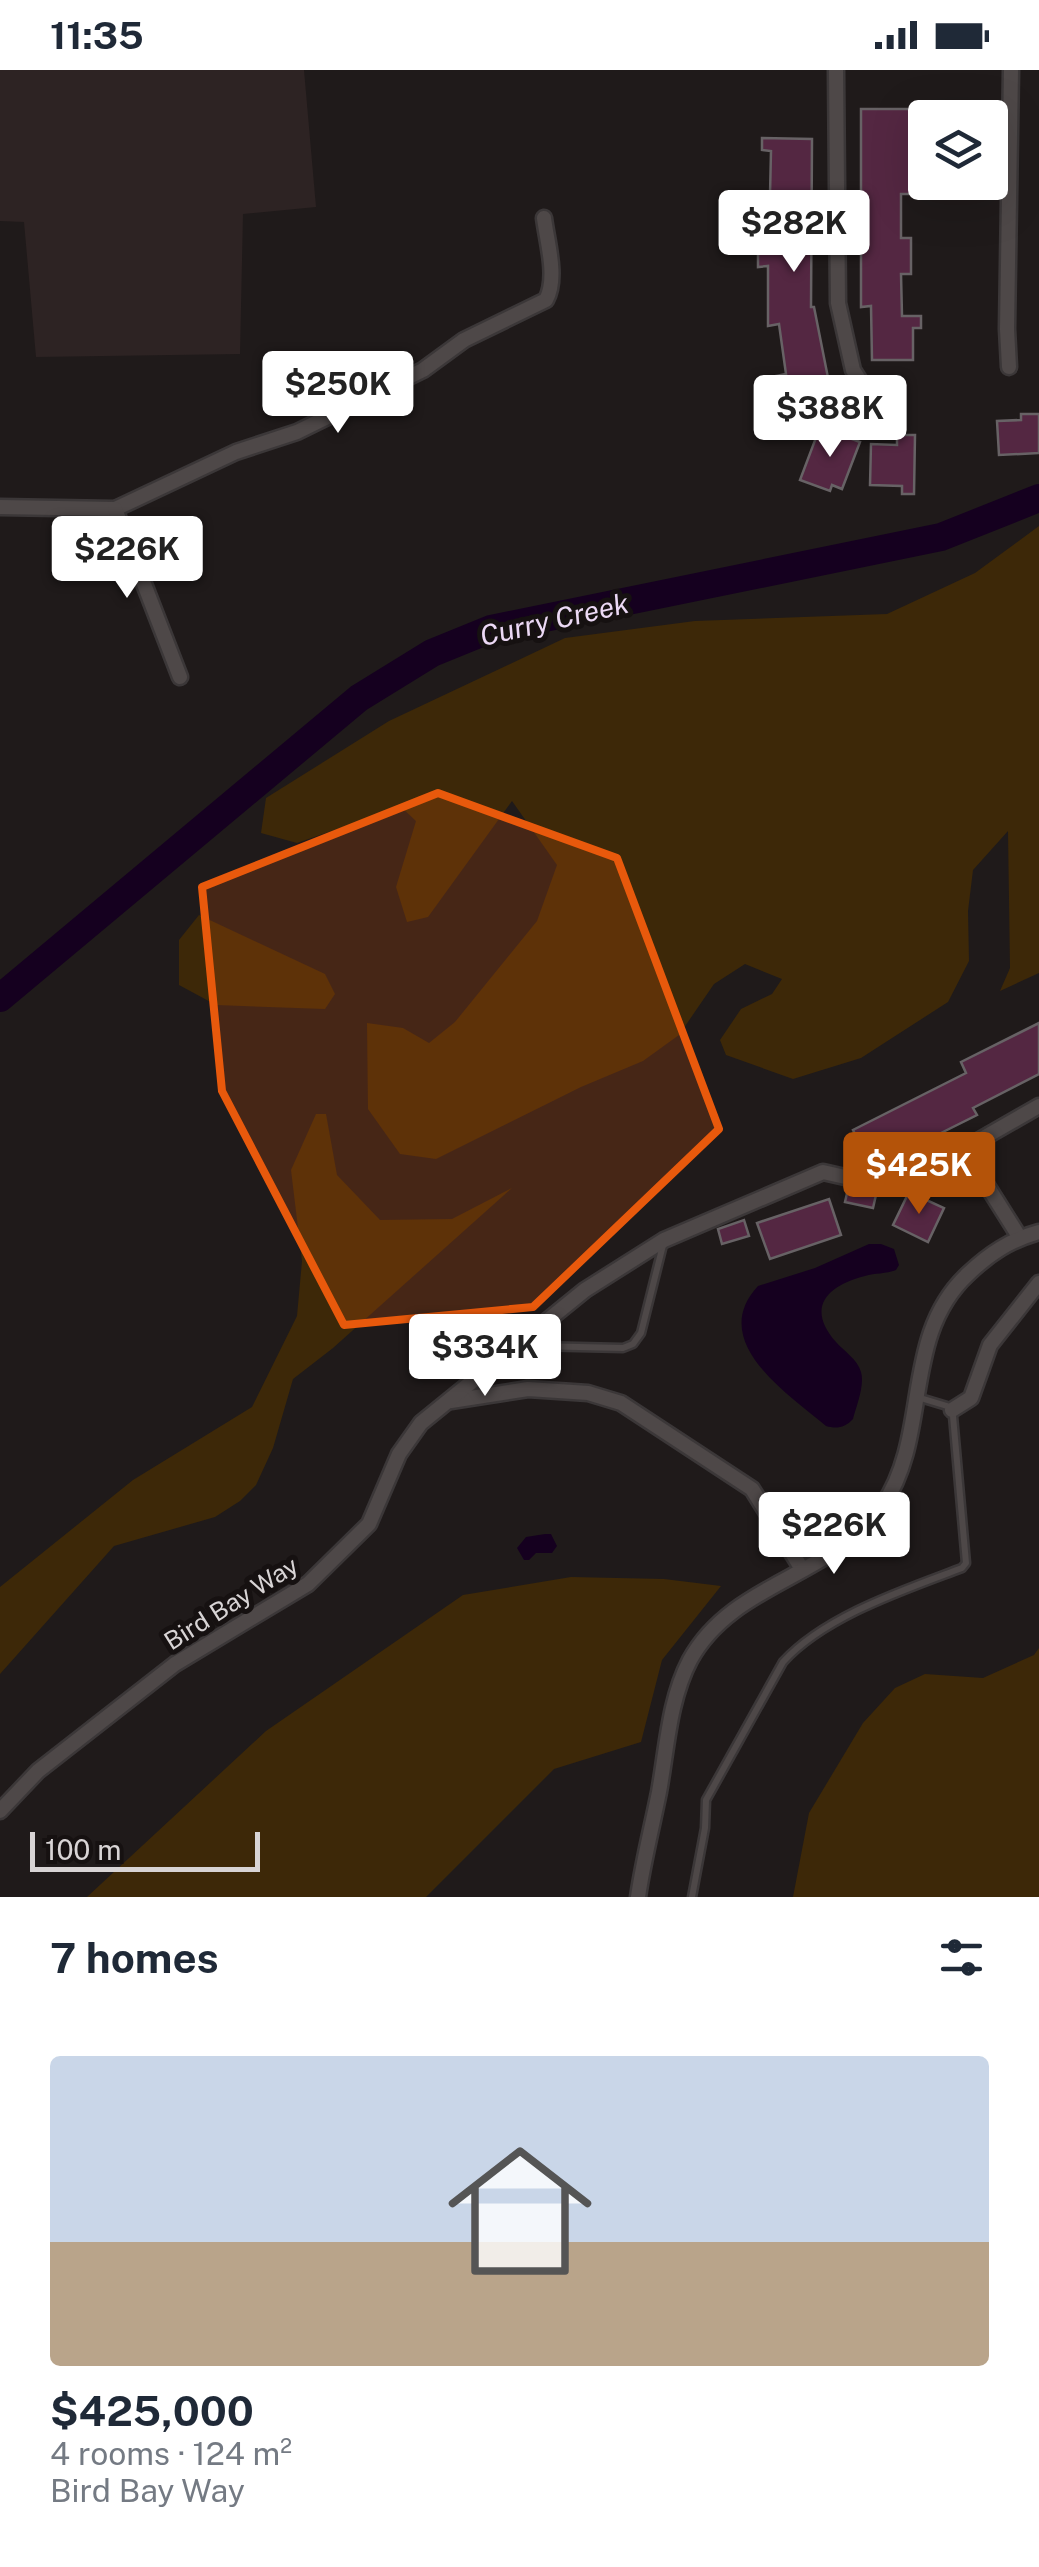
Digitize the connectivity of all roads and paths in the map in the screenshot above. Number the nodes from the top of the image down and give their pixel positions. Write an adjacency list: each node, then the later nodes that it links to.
1 (836, 70): 5 (street)
2 (1011, 70): 4 (street)
3 (544, 218): 7 (street)
4 (1009, 367)
5 (874, 404)
6 (0, 507): 7 (street)
7 (115, 509): 8 (street)
8 (180, 677)
9 (1039, 1106): 10 (street, Bird Bay Way)
10 (964, 1149): 12 (street); 13 (street, Bird Bay Way)
11 (1039, 1232): 12 (street)
12 (1020, 1238): 16 (street)
13 (664, 1240): 15 (street, Bird Bay Way); 15 (lane)
14 (1039, 1284): 18 (street)
15 (520, 1342): 17 (street, Bird Bay Way)
16 (915, 1396): 18 (lane); 19 (street)
17 (448, 1401): 19 (street); 20 (street, Bird Bay Way)
18 (952, 1410): 22 (lane)
19 (802, 1569): 21 (street)
20 (0, 1812)
21 (638, 1897)
22 (692, 1897)

